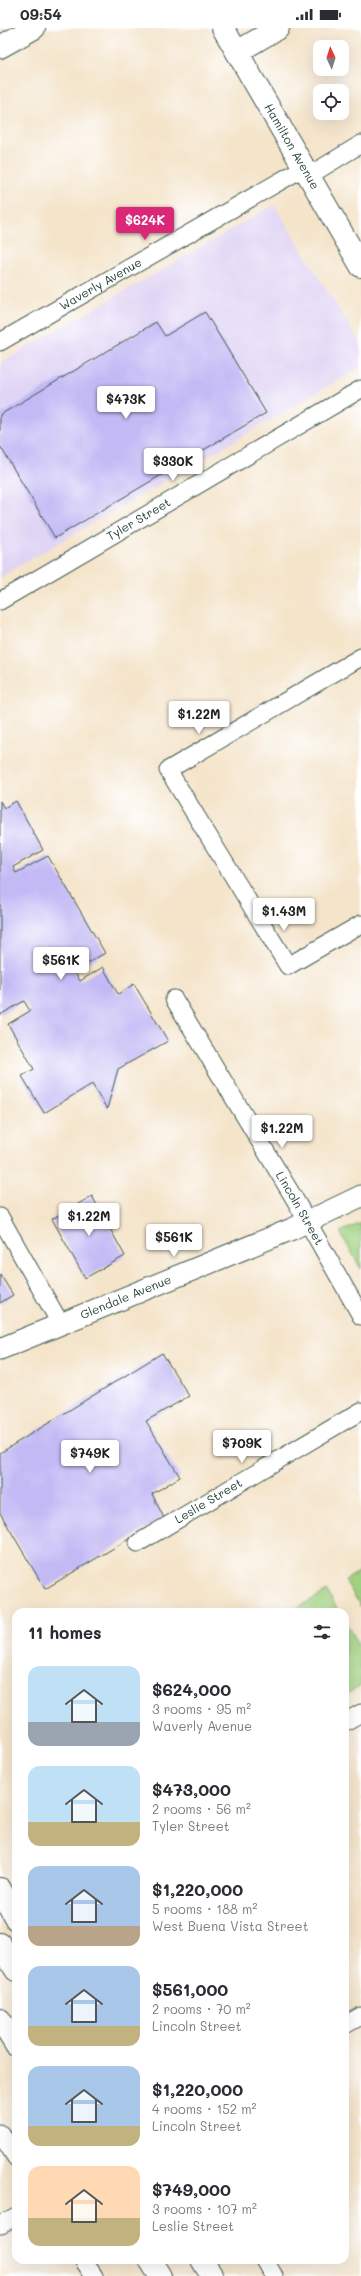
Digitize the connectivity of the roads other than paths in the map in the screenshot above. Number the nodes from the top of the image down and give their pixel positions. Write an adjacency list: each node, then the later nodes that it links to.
1 (34, 28): 4 (main road)
2 (222, 28): 5 (main road, Hamilton Avenue)
3 (278, 28): 5 (main road)
4 (0, 47)
5 (237, 52): 7 (main road, Hamilton Avenue)
6 (361, 144): 7 (street, Waverly Avenue)
7 (307, 171): 8 (main road, Hamilton Avenue); 9 (street, Waverly Avenue)
8 (361, 266)
9 (0, 342)
10 (361, 389): 11 (street, Tyler Street)
11 (0, 601)
12 (361, 657): 13 (street)
13 (361, 924)
14 (174, 999): 17 (street, Lincoln Street)
15 (361, 1196): 17 (street, Glendale Avenue)
16 (0, 1218): 19 (street)
17 (308, 1221): 18 (street, Lincoln Street); 19 (street, Glendale Avenue)
18 (361, 1316)
19 (60, 1322): 20 (street, Glendale Avenue)
20 (0, 1349)
21 (361, 1411): 22 (street, Leslie Street)
22 (138, 1543)
23 (361, 1713): 24 (street)
24 (349, 1720)
25 (0, 1889): 26 (main road)
26 (12, 1912)
27 (0, 1944): 28 (main road)
28 (12, 1964)
29 (361, 2016): 31 (street)
30 (0, 2020): 32 (main road)
31 (349, 2023)
32 (12, 2039)
33 (0, 2134): 34 (street)
34 (12, 2152)
35 (12, 2218): 36 (street)
36 (0, 2225)
37 (86, 2264): 41 (street)
38 (152, 2264): 42 (main road)
39 (204, 2264): 43 (main road)
40 (267, 2264): 44 (street)
41 (94, 2276)
42 (160, 2276)
43 (212, 2276)
44 (274, 2276)

